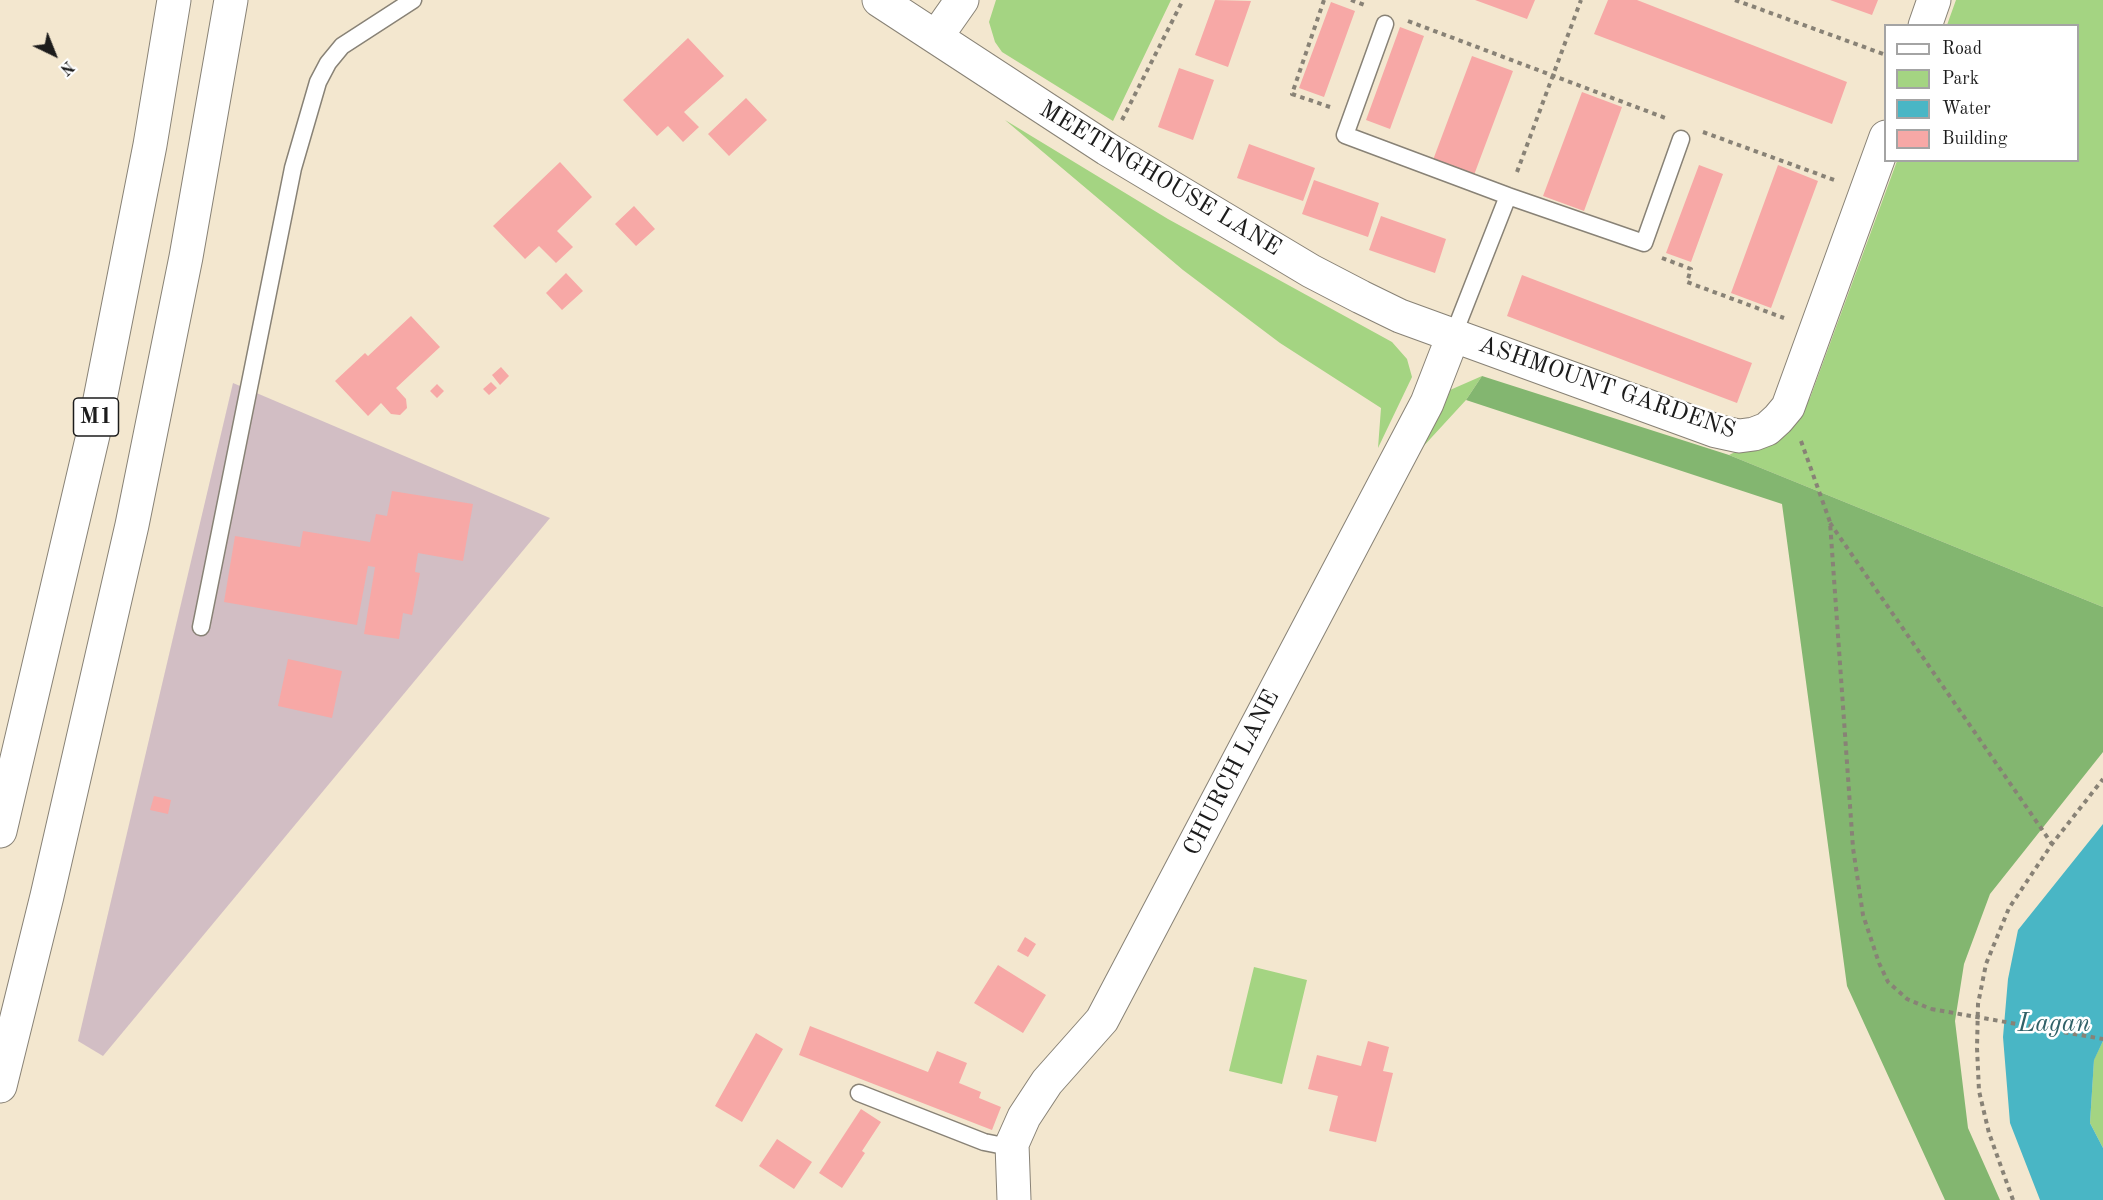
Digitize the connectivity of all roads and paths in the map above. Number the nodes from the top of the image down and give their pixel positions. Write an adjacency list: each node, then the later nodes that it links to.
1 (174, 0): 33 (main road, M1)
2 (231, 0): 36 (main road, M1)
3 (413, 0): 31 (lane)
4 (879, 0): 15 (main road, MEETINGHOUSE LANE)
5 (962, 0): 15 (main road)
6 (1183, 0): 23 (path)
7 (1324, 0): 18 (path)
8 (1351, 0): 12 (path)
9 (1581, 0): 17 (path)
10 (1735, 0): 16 (path)
11 (1934, 0): 14 (main road)
12 (1370, 7)
13 (1392, 21): 17 (path); 18 (lane)
14 (1925, 24)
15 (936, 37): 23 (main road, MEETINGHOUSE LANE)
16 (1884, 54)
17 (1553, 76): 19 (path); 25 (path)
18 (1352, 115): 25 (lane)
19 (1675, 121)
20 (1696, 129): 24 (path)
21 (1680, 139): 26 (lane)
22 (1884, 142): 24 (main road, ASHMOUNT GARDENS)
23 (1107, 149): 28 (main road, MEETINGHOUSE LANE)
24 (1866, 192): 27 (main road, ASHMOUNT GARDENS)
25 (1508, 196): 26 (lane); 28 (lane)
26 (1644, 243): 27 (path)
27 (1816, 329): 29 (main road, ASHMOUNT GARDENS)
28 (1453, 336): 29 (main road, ASHMOUNT GARDENS); 38 (main road, CHURCH LANE)
29 (1788, 406): 30 (path)
30 (1830, 522): 34 (path); 35 (path, bridge)
31 (201, 627)
32 (2103, 779): 34 (path)
33 (0, 831)
34 (2052, 844): 40 (path)
35 (2103, 1039)
36 (0, 1086)
37 (859, 1093): 38 (lane)
38 (1012, 1144): 39 (main road, CHURCH LANE)
39 (1014, 1200)
40 (2013, 1200)

